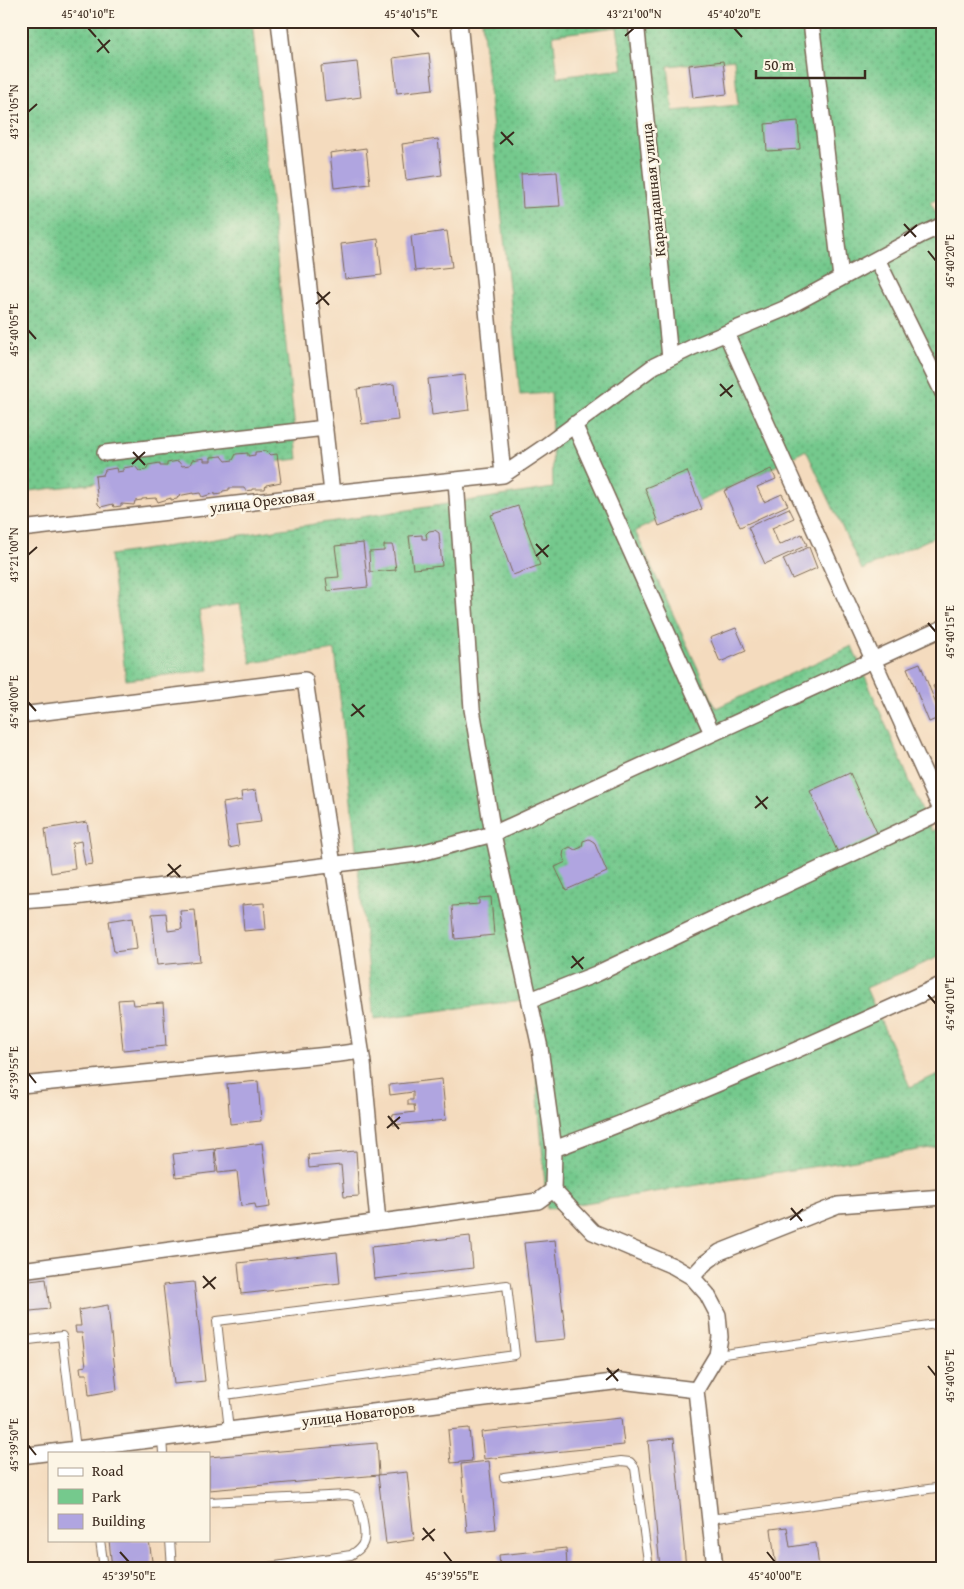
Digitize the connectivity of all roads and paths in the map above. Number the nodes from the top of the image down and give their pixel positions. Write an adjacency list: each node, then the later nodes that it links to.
1 (279, 21): 12 (street)
2 (459, 21): 14 (street)
3 (636, 21): 9 (street, Карандашная улица)
4 (811, 21): 7 (street)
5 (943, 225): 6 (street)
6 (877, 259): 7 (street); 10 (street)
7 (841, 278): 8 (street)
8 (726, 333): 9 (street); 19 (street)
9 (670, 358): 11 (street)
10 (943, 394)
11 (574, 424): 14 (street); 21 (street)
12 (325, 428): 13 (street); 16 (street)
13 (105, 453)
14 (503, 475): 15 (street, улица Ореховая)
15 (456, 480): 16 (street, улица Ореховая); 23 (street)
16 (332, 493): 17 (street, улица Ореховая)
17 (21, 530)
18 (943, 628): 19 (street)
19 (874, 658): 21 (street); 22 (street)
20 (21, 715): 24 (street)
21 (712, 733): 23 (street)
22 (942, 811): 27 (street)
23 (493, 834): 24 (street); 27 (street)
24 (333, 864): 25 (street); 28 (street)
25 (21, 901)
26 (943, 984): 30 (street)
27 (530, 1000): 30 (street)
28 (361, 1051): 29 (street); 33 (street)
29 (21, 1085)
30 (554, 1150): 31 (street)
31 (553, 1190): 33 (street); 35 (street)
32 (943, 1197): 35 (street)
33 (378, 1222): 34 (street)
34 (21, 1270)
35 (692, 1277): 38 (street)
36 (943, 1323): 38 (lane)
37 (21, 1341): 43 (lane)
38 (716, 1355): 39 (street)
39 (696, 1390): 41 (street, улица Новаторов); 50 (street)
40 (225, 1395): 40 (lane); 41 (lane)
41 (229, 1430): 42 (street, улица Новаторов)
42 (162, 1446): 43 (street, улица Новаторов)
43 (83, 1450): 44 (street, улица Новаторов)
44 (62, 1452)
45 (48, 1453): 46 (street, улица Новаторов)
46 (21, 1456)
47 (504, 1477): 56 (lane)
48 (943, 1487): 50 (lane)
49 (210, 1502): 55 (lane)
50 (710, 1518): 57 (street)
51 (100, 1542): 53 (lane)
52 (170, 1542): 54 (lane)
53 (104, 1568)
54 (172, 1568)
55 (262, 1568)
56 (649, 1568)
57 (715, 1568)

